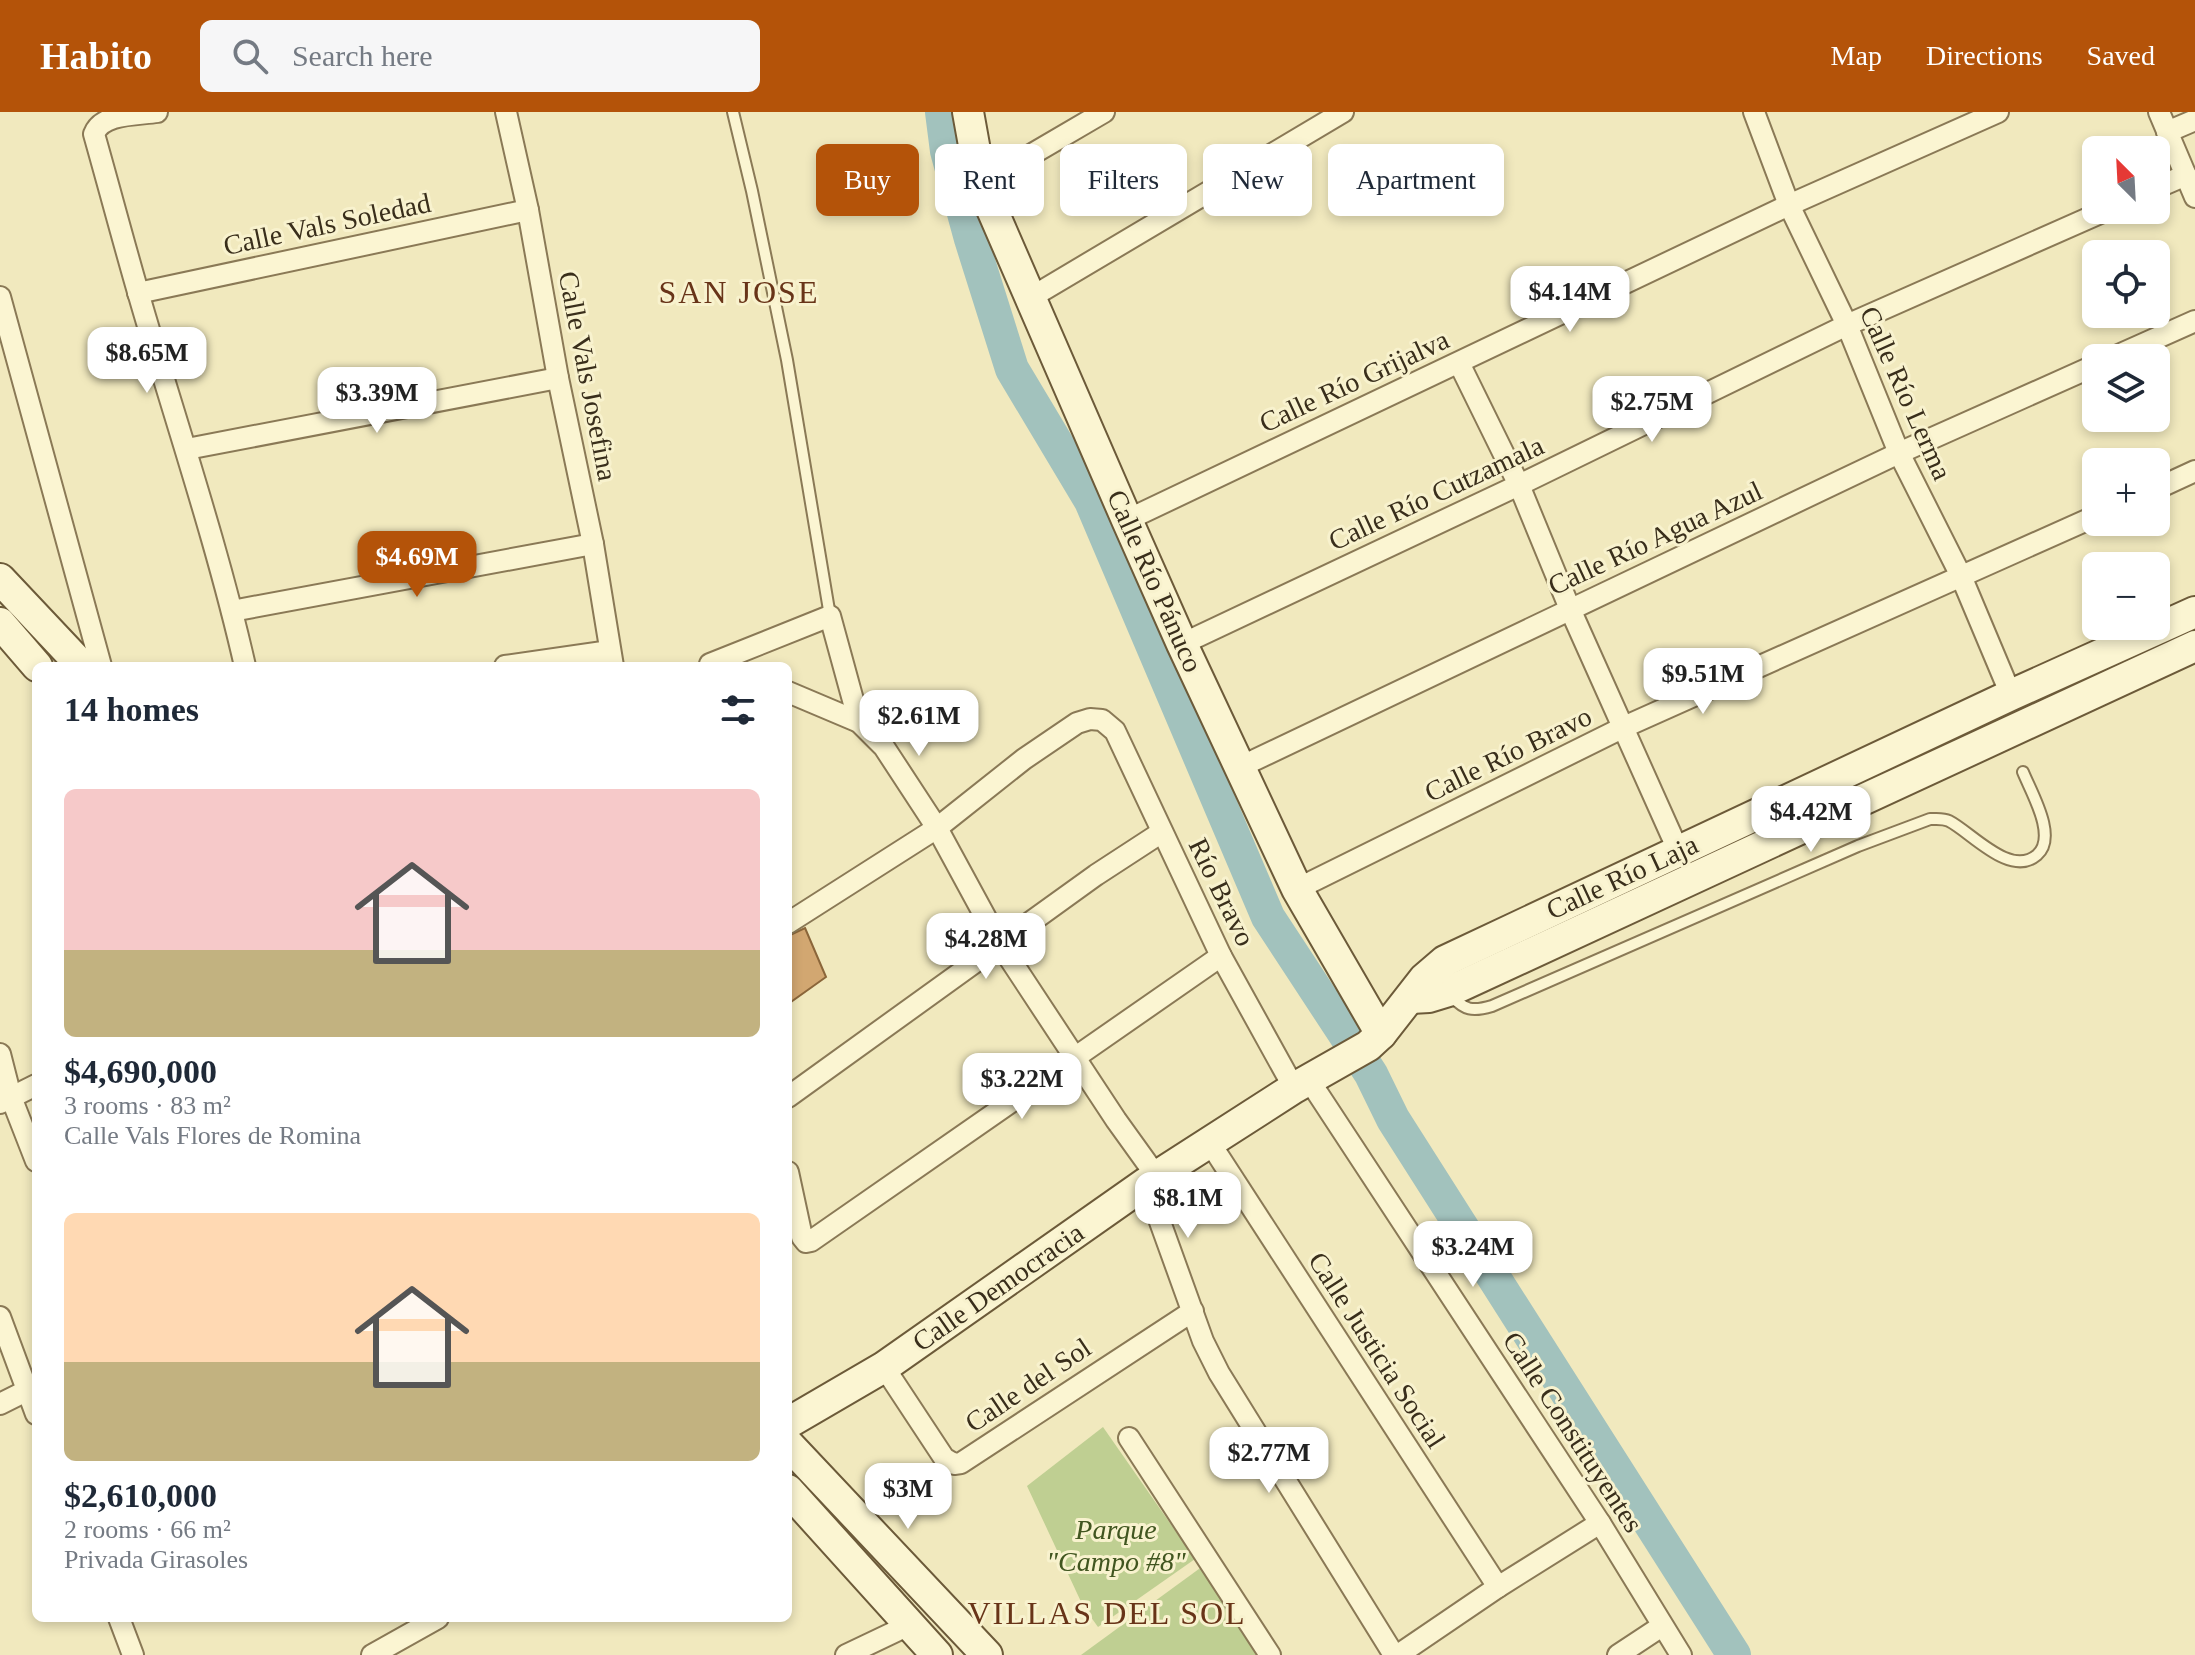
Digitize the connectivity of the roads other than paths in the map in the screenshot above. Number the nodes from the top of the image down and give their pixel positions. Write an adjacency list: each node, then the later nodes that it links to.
1 (157, 112): 21 (street)
2 (506, 112): 18 (street, Calle Vals Josefina)
3 (733, 112): 44 (lane)
4 (968, 112): 12 (street, Calle Río Pánuco)
5 (1104, 112): 13 (street)
6 (1343, 112): 23 (street)
7 (1754, 112): 17 (street, Calle Río Lerma)
8 (1998, 112): 17 (street, Calle Río Grijalva)
9 (2159, 112): 11 (street)
10 (2195, 120): 11 (street)
11 (2167, 132): 14 (street)
12 (974, 144)
13 (1044, 147)
14 (2186, 175): 15 (street); 16 (street)
15 (2170, 182)
16 (2195, 197)
17 (1789, 205): 25 (street, Calle Río Lerma); 28 (street, Calle Río Grijalva)
18 (528, 210): 21 (street, Calle Vals Soledad); 30 (street, Calle Vals Josefina)
19 (995, 216): 23 (street, Calle Río Pánuco)
20 (2082, 221): 25 (street, Calle Río Cutzamala)
21 (138, 293): 31 (street)
22 (0, 297): 26 (street)
23 (1030, 298): 36 (street, Calle Río Pánuco)
24 (2195, 321): 27 (street)
25 (1847, 325): 32 (street, Calle Río Lerma); 35 (street, Calle Río Cutzamala)
26 (4, 330): 51 (street)
27 (2143, 344)
28 (1459, 363): 35 (street); 36 (street, Calle Río Grijalva)
29 (2082, 371): 32 (street, Calle Río Agua Azul)
30 (558, 378): 31 (street); 38 (street, Calle Vals Josefina)
31 (187, 449): 42 (street)
32 (1899, 453): 39 (street, Calle Río Lerma); 41 (street, Calle Río Agua Azul)
33 (2195, 471): 34 (street)
34 (2170, 483)
35 (1519, 485): 41 (street); 46 (street, Calle Río Cutzamala)
36 (1127, 520): 46 (street, Calle Río Pánuco)
37 (2082, 522): 39 (street, Calle Río Bravo)
38 (593, 544): 42 (street); 48 (street, Calle Vals Josefina)
39 (1961, 576): 56 (street, Calle Río Lerma); 58 (street, Calle Río Bravo)
40 (0, 579): 50 (street)
41 (1570, 609): 58 (street); 59 (street, Calle Río Agua Azul)
42 (232, 611): 52 (street)
43 (2195, 612): 56 (street, Calle Río Laja)
44 (830, 616): 54 (street); 57 (street)
45 (4, 633): 49 (street)
46 (1182, 644): 59 (street, Calle Río Pánuco)
47 (2195, 646): 68 (street, Calle Río Laja)
48 (612, 658): 53 (street)
49 (33, 662)
50 (78, 662)
51 (100, 662)
52 (244, 662)
53 (558, 662)
54 (715, 662)
55 (792, 694): 57 (street)
56 (2011, 695): 63 (street, Calle Río Laja)
57 (859, 722): 61 (street)
58 (1624, 727): 63 (street); 64 (street, Calle Río Bravo)
59 (1240, 767): 64 (street, Calle Río Pánuco)
60 (2023, 772): 68 (lane)
61 (937, 828): 62 (street, Río Bravo); 65 (street); 66 (street)
62 (1162, 832): 66 (street); 67 (street, Río Bravo)
63 (1678, 850): 69 (street, Calle Río Laja)
64 (1297, 889): 70 (street, Calle Río Pánuco)
65 (792, 920)
66 (1000, 944): 72 (street); 75 (street)
67 (1221, 956): 72 (street); 73 (street, Río Bravo)
68 (1446, 992): 69 (street, Calle Río Laja)
69 (1411, 998): 70 (street, Calle Río Laja)
70 (1374, 1040): 73 (street, Calle Río Laja)
71 (0, 1054): 76 (street)
72 (1074, 1058): 79 (street); 80 (street)
73 (1310, 1079): 77 (street, Calle Democracia); 90 (street, Calle Constituyentes)
74 (32, 1087): 76 (street)
75 (792, 1094)
76 (6, 1100): 78 (street)
77 (1210, 1143): 79 (street, Calle Democracia); 91 (street, Calle Justicia Social)
78 (32, 1153)
79 (1151, 1180): 81 (street); 83 (street, Calle Democracia)
80 (792, 1191)
81 (1193, 1311): 83 (street, Calle del Sol); 102 (street)
82 (0, 1317): 84 (street)
83 (884, 1367): 86 (street, Calle Democracia)
84 (31, 1389): 85 (street)
85 (0, 1404)
86 (792, 1421)
87 (1129, 1438): 101 (street)
88 (792, 1448): 100 (street)
89 (792, 1494): 94 (street)
90 (1600, 1523): 91 (street); 95 (street, Calle Constituyentes)
91 (1498, 1587): 102 (street)
92 (121, 1622): 96 (street)
93 (431, 1622): 97 (street)
94 (909, 1625): 98 (street); 99 (street)
95 (1662, 1626): 103 (street); 104 (street, Calle Constituyentes)
96 (133, 1655)
97 (372, 1655)
98 (846, 1655)
99 (937, 1655)
100 (987, 1655)
101 (1270, 1655)
102 (1396, 1655)
103 (1618, 1655)
104 (1681, 1655)

